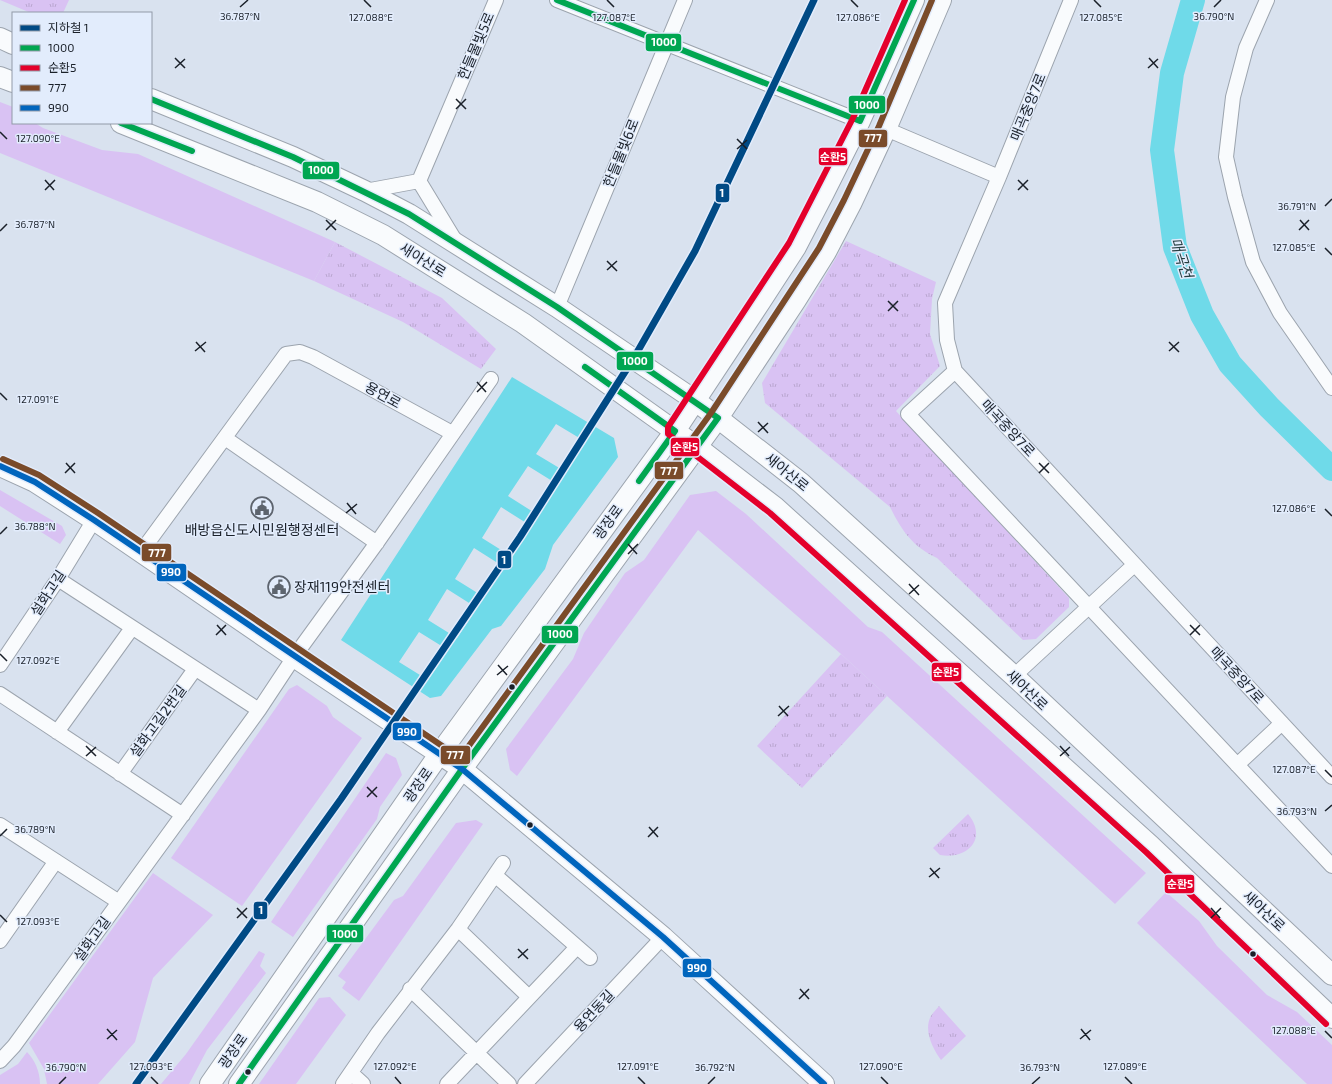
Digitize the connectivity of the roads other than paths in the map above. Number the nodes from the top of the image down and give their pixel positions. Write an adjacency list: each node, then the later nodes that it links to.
1 (496, 0): 19 (street, 한들물빛5로)
2 (557, 0): 8 (street)
3 (685, 0): 10 (street, 한들물빛6로)
4 (914, 0): 15 (main road, 광장로)
5 (941, 0): 17 (main road, 광장로)
6 (1071, 0): 18 (street, 매곡중앙7로)
7 (1267, 0): 25 (street)
8 (582, 5): 10 (street)
9 (0, 38): 11 (main road)
10 (666, 43): 15 (street); 22 (street, 한들물빛6로)
11 (12, 44)
12 (0, 77): 13 (main road)
13 (12, 82)
14 (152, 99): 20 (main road, 새아산로)
15 (860, 121): 26 (main road, 광장로)
16 (123, 124): 28 (main road, 새아산로)
17 (886, 129): 18 (street); 27 (main road, 광장로)
18 (999, 177): 23 (street, 매곡중앙7로)
19 (419, 181): 20 (street); 21 (street)
20 (365, 191): 21 (main road, 새아산로)
21 (456, 242): 22 (main road, 새아산로)
22 (557, 307): 26 (main road, 새아산로)
23 (955, 371): 36 (street, 매곡중앙7로); 38 (street)
24 (492, 379): 29 (street)
25 (1332, 388)
26 (696, 401): 27 (main road, 새아산로); 28 (main road, 광장로)
27 (718, 418): 31 (main road, 광장로); 43 (main road, 새아산로)
28 (675, 431): 31 (main road, 새아산로); 48 (main road, 광장로)
29 (452, 433): 30 (street, 용연로); 34 (street)
30 (225, 438): 34 (street); 35 (street, 용연로)
31 (697, 447): 50 (main road, 광장로); 68 (main road, 새아산로)
32 (0, 466): 33 (main road)
33 (94, 520): 35 (main road); 37 (street, 설화고길)
34 (377, 543): 40 (street)
35 (141, 552): 40 (main road)
36 (1134, 565): 38 (street); 46 (street, 매곡중앙7로)
37 (58, 578): 39 (street); 41 (street, 설화고길)
38 (1089, 608): 43 (street); 49 (street)
39 (132, 628): 42 (street); 47 (street)
40 (294, 657): 45 (street, 설화고길); 48 (main road)
41 (0, 665)
42 (195, 669): 45 (street); 51 (street, 설화고길2번길)
43 (1014, 676): 65 (main road, 새아산로)
44 (0, 694): 47 (street)
45 (259, 710): 53 (street, 설화고길)
46 (1282, 722): 49 (street); 52 (street, 매곡중앙7로)
47 (58, 732): 51 (street)
48 (440, 753): 50 (main road); 72 (main road, 광장로)
49 (1238, 765): 57 (street)
50 (462, 769): 61 (main road); 73 (main road, 광장로)
51 (120, 774): 53 (street)
52 (1332, 777)
53 (183, 815): 59 (street, 설화고길)
54 (0, 825): 55 (street)
55 (56, 861): 59 (street); 62 (street)
56 (503, 863): 58 (street)
57 (1332, 866)
58 (496, 876): 60 (street); 63 (street)
59 (119, 902): 70 (street, 설화고길)
60 (458, 929): 66 (street); 67 (street)
61 (663, 937): 77 (street, 용연동길); 78 (main road)
62 (0, 940)
63 (578, 947): 64 (street); 67 (street)
64 (590, 958)
65 (1332, 975)
66 (410, 989): 69 (street); 71 (street)
67 (529, 997): 69 (street)
68 (1332, 1018)
69 (476, 1053): 75 (street); 76 (street)
70 (0, 1061)
71 (347, 1079): 74 (street)
72 (210, 1084)
73 (239, 1084)
74 (363, 1084)
75 (447, 1084)
76 (509, 1084)
77 (525, 1084)
78 (824, 1084)

